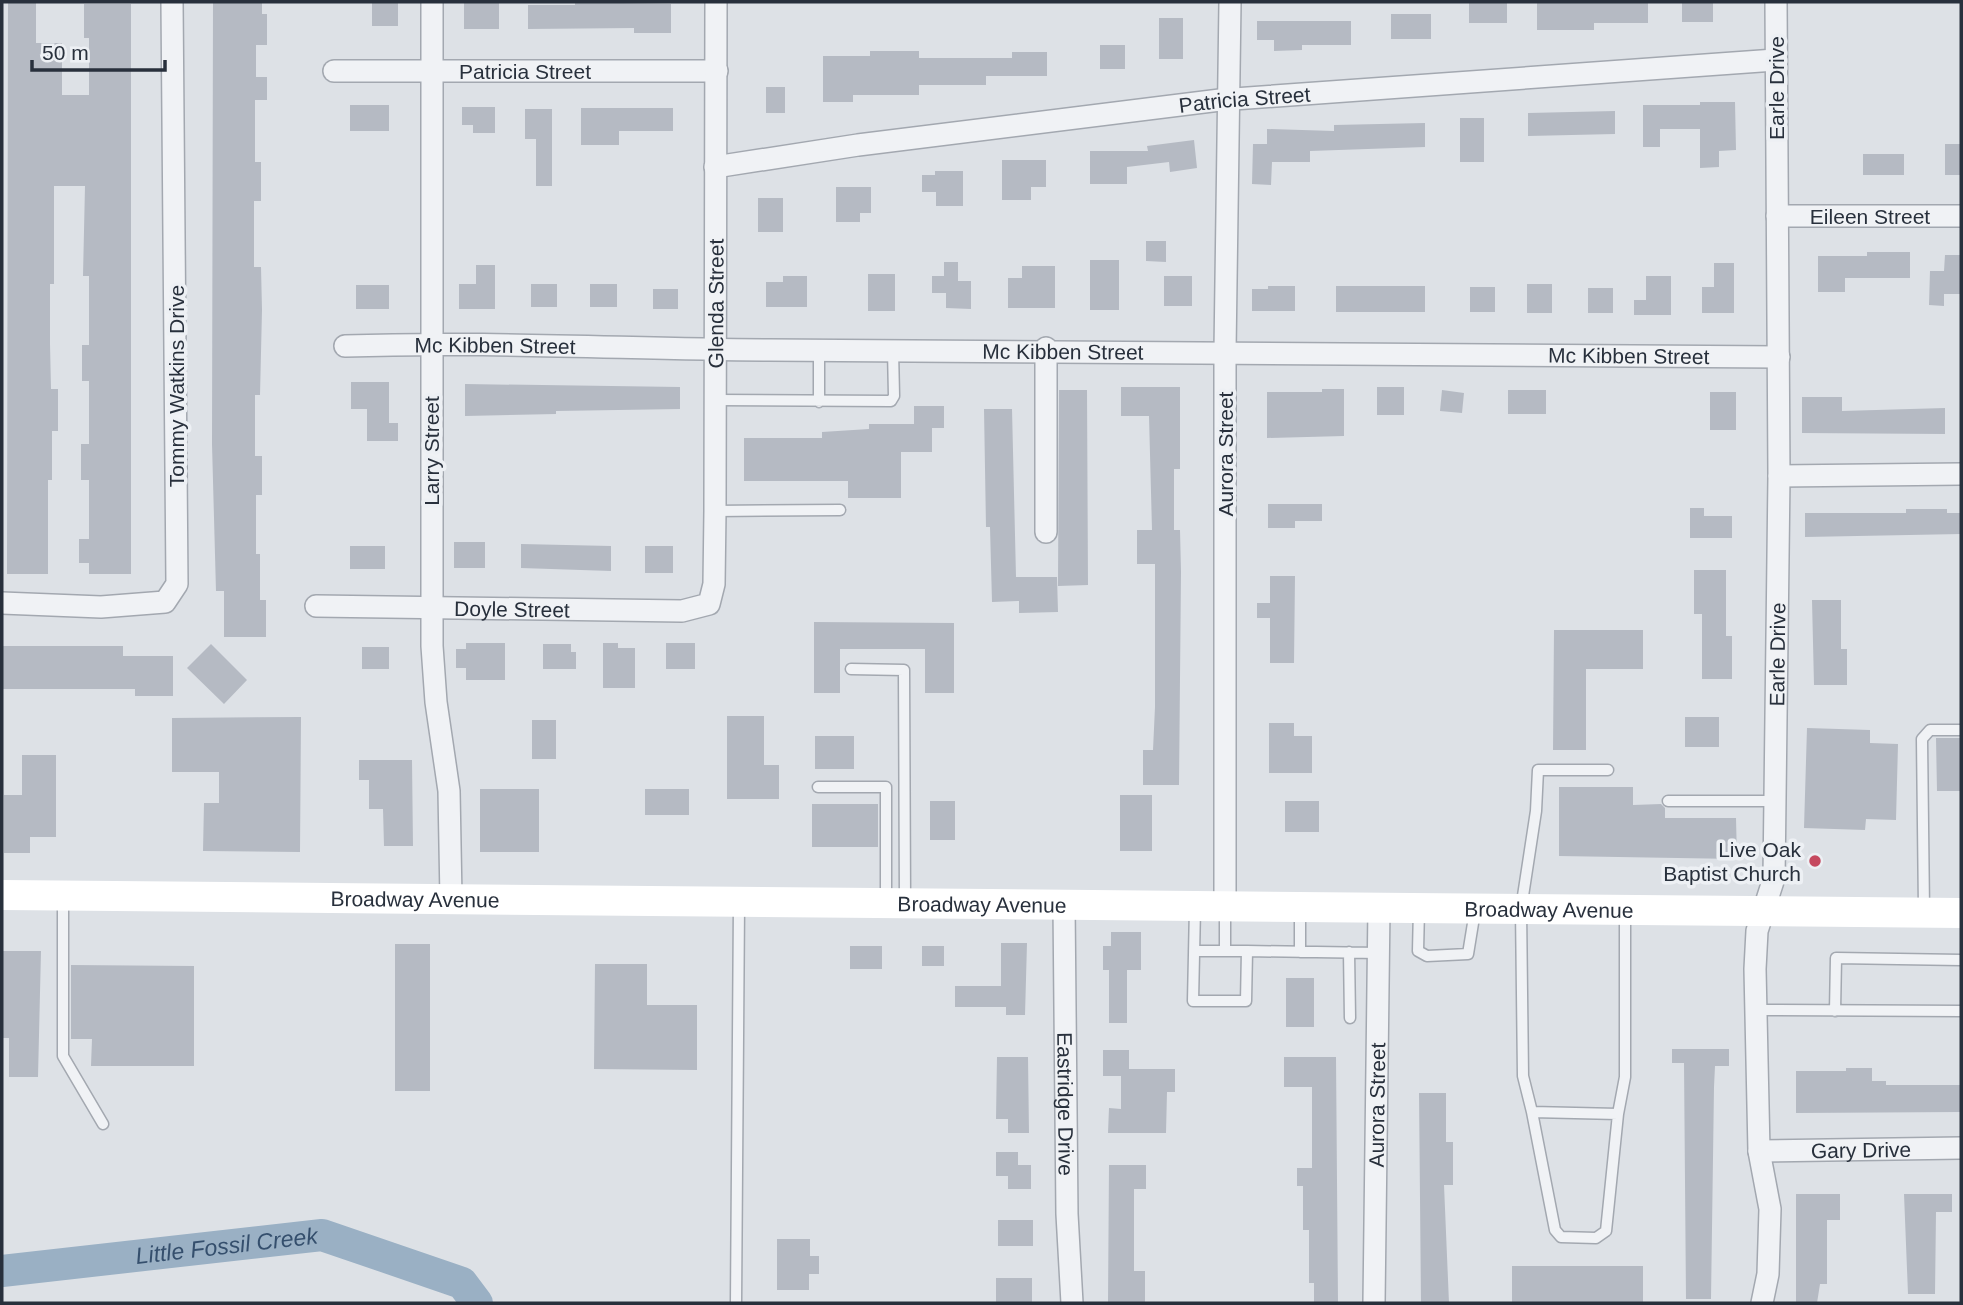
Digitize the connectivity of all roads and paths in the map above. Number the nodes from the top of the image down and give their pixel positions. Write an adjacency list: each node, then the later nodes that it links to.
1 (172, 2): 29 (street, Tommy Watkins Drive)
2 (432, 2): 8 (street, Larry Street)
3 (716, 2): 9 (street, Glenda Street)
4 (1230, 2): 10 (street, Aurora Street)
5 (1776, 2): 6 (street, Earle Drive)
6 (1775, 60): 10 (street, Patricia Street); 12 (street, Earle Drive)
7 (334, 71): 8 (street, Patricia Street)
8 (432, 71): 9 (street, Patricia Street); 14 (street, Larry Street)
9 (716, 71): 11 (street, Glenda Street)
10 (1228, 100): 11 (street, Patricia Street); 20 (street, Aurora Street)
11 (715, 167): 17 (street, Glenda Street)
12 (1777, 216): 13 (street, Eileen Street); 21 (street, Earle Drive)
13 (1961, 216)
14 (432, 343): 15 (street, Mc Kibben Street); 17 (street, Mc Kibben Street); 32 (street, Larry Street)
15 (345, 346)
16 (1046, 348): 18 (street, Mc Kibben Street); 20 (street, Mc Kibben Street); 28 (street)
17 (716, 349): 19 (street, Mc Kibben Street); 22 (street, Glenda Street)
18 (893, 349): 19 (street, Mc Kibben Street); 23 (lane)
19 (819, 350): 23 (lane)
20 (1225, 351): 21 (street, Mc Kibben Street); 46 (street, Aurora Street)
21 (1779, 357): 25 (street, Earle Drive)
22 (716, 400): 23 (lane); 27 (street, Glenda Street)
23 (819, 402)
24 (1961, 474): 25 (street)
25 (1779, 476): 38 (street, Earle Drive)
26 (840, 510): 27 (lane)
27 (715, 511): 30 (street, Glenda Street)
28 (1046, 532)
29 (2, 603)
30 (709, 604): 32 (street, Doyle Street)
31 (316, 606): 32 (street, Doyle Street)
32 (431, 608): 41 (street, Larry Street)
33 (851, 669): 43 (lane)
34 (1961, 730): 54 (lane)
35 (1608, 770): 51 (lane)
36 (818, 787): 43 (lane)
37 (1668, 801): 38 (lane)
38 (1775, 801): 53 (street, Earle Drive)
39 (2, 895): 40 (main road, Broadway Avenue)
40 (63, 895): 41 (main road, Broadway Avenue); 69 (lane)
41 (451, 899): 42 (main road, Broadway Avenue)
42 (738, 901): 43 (main road, Broadway Avenue); 72 (lane)
43 (895, 903): 44 (main road, Broadway Avenue)
44 (1064, 904): 45 (main road, Broadway Avenue); 73 (street, Eastridge Drive)
45 (1195, 906): 46 (main road, Broadway Avenue); 56 (lane)
46 (1225, 906): 47 (main road, Broadway Avenue); 57 (lane)
47 (1300, 906): 48 (main road, Broadway Avenue); 59 (lane)
48 (1379, 907): 49 (main road, Broadway Avenue); 61 (street, Aurora Street)
49 (1419, 908): 50 (main road, Broadway Avenue); 50 (lane)
50 (1475, 908): 51 (main road, Broadway Avenue)
51 (1521, 909): 52 (main road, Broadway Avenue); 67 (lane)
52 (1625, 910): 53 (main road, Broadway Avenue); 68 (lane)
53 (1766, 911): 54 (main road, Broadway Avenue); 63 (street, Earle Drive)
54 (1924, 912): 55 (main road, Broadway Avenue)
55 (1961, 913)
56 (1194, 951): 57 (lane); 58 (lane)
57 (1225, 951): 58 (lane)
58 (1247, 951): 59 (lane)
59 (1300, 952): 60 (lane)
60 (1349, 952): 61 (lane); 66 (lane)
61 (1378, 953): 74 (street, Aurora Street)
62 (1961, 960): 64 (lane)
63 (1756, 1010): 64 (lane); 71 (street, Earle Drive)
64 (1835, 1011): 65 (lane)
65 (1961, 1011)
66 (1350, 1018)
67 (1532, 1112): 68 (lane); 68 (lane)
68 (1618, 1114)
69 (103, 1124)
70 (1961, 1148): 71 (street, Gary Drive)
71 (1759, 1151): 75 (street, Earle Drive)
72 (736, 1303)
73 (1072, 1303)
74 (1374, 1303)
75 (1762, 1303)

